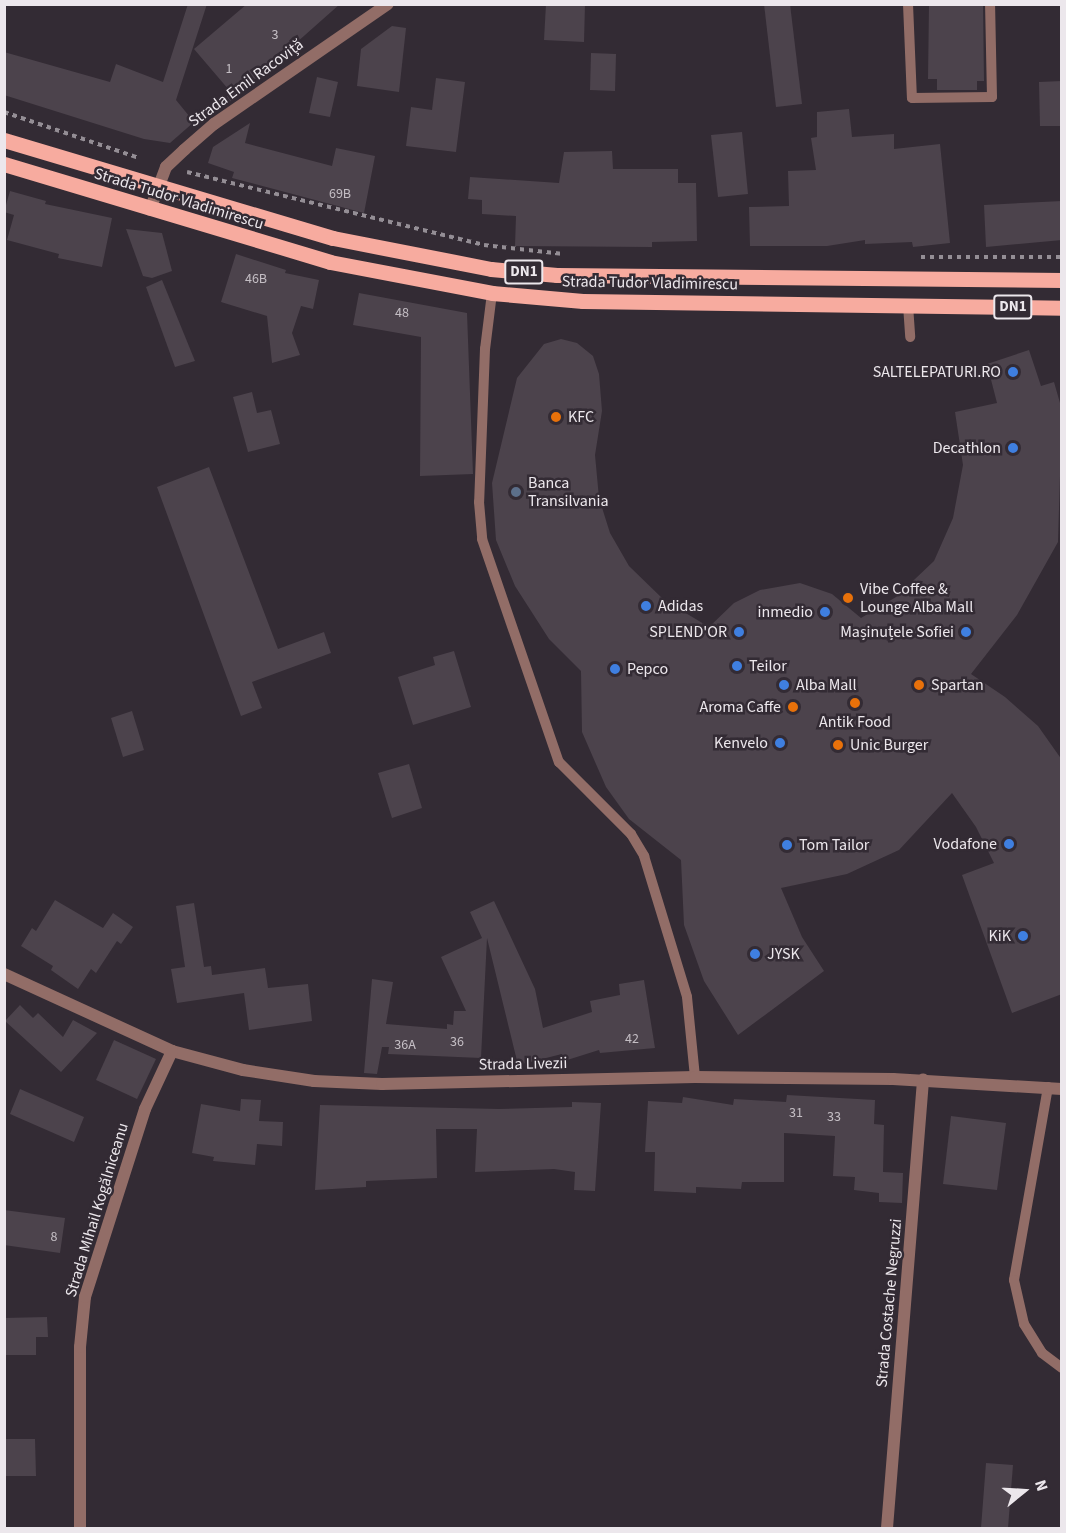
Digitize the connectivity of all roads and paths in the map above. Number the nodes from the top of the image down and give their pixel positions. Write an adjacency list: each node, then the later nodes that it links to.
1 (388, 4): 7 (street, Strada Emil Racoviță)
2 (908, 4): 3 (lane)
3 (990, 4)
4 (4, 112): 7 (path)
5 (4, 140): 8 (main road, Strada Tudor Vladimirescu / DN1)
6 (4, 164): 9 (main road, Strada Tudor Vladimirescu / DN1)
7 (166, 167): 8 (street, Strada Emil Racoviță); 10 (path)
8 (156, 188): 9 (street, Strada Emil Racoviță); 13 (main road, Strada Tudor Vladimirescu / DN1)
9 (150, 210): 14 (main road, Strada Tudor Vladimirescu / DN1)
10 (569, 255)
11 (919, 257): 12 (path)
12 (1062, 257)
13 (1062, 280)
14 (492, 292): 15 (main road, Strada Tudor Vladimirescu / DN1); 20 (lane)
15 (908, 305): 16 (main road, Strada Tudor Vladimirescu / DN1); 17 (lane)
16 (1062, 308)
17 (910, 337)
18 (4, 974): 19 (street, Strada Livezii)
19 (172, 1051): 20 (street, Strada Livezii); 25 (street, Strada Mihail Kogălniceanu)
20 (695, 1077): 21 (street, Strada Livezii)
21 (923, 1079): 22 (street, Strada Livezii); 26 (street, Strada Costache Negruzzi)
22 (1048, 1087): 23 (street, Strada Livezii); 24 (lane)
23 (1062, 1089)
24 (1062, 1368)
25 (80, 1528)
26 (887, 1528)

